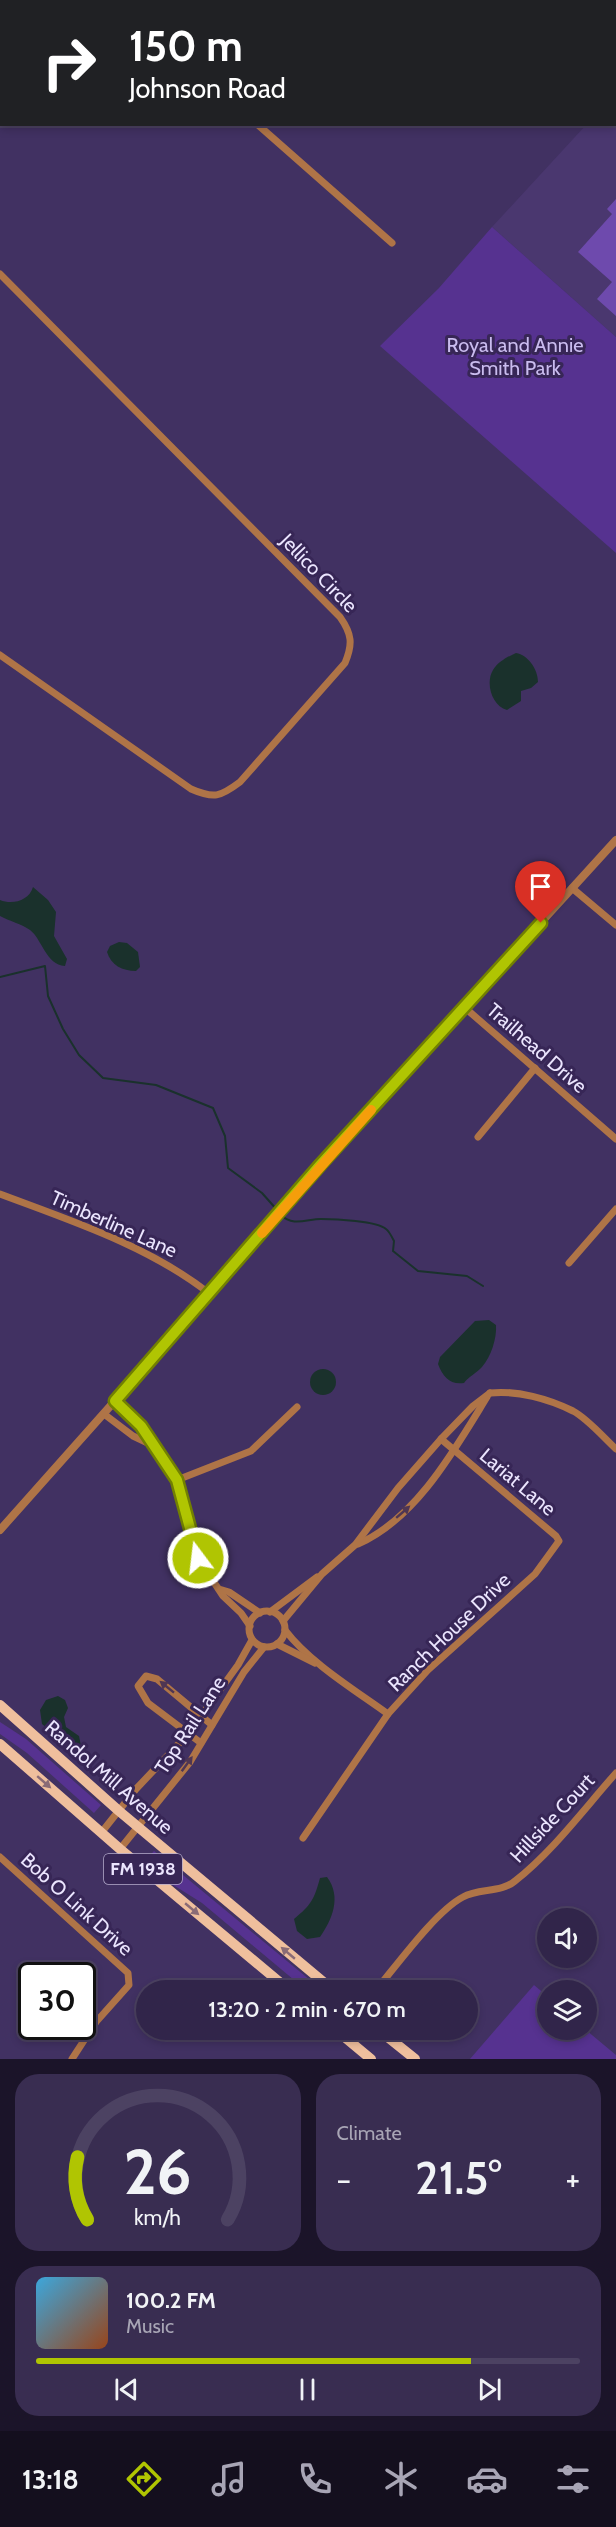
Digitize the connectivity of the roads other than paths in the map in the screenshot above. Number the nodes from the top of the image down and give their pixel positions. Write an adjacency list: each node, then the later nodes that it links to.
1 (259, 126): 2 (street)
2 (392, 243)
3 (0, 274): 4 (street, Jellico Circle)
4 (0, 655)
5 (616, 840): 6 (street)
6 (572, 888): 7 (street); 8 (street)
7 (616, 925)
8 (464, 1007): 9 (street, Trailhead Drive); 15 (street)
9 (535, 1068): 10 (street); 11 (street, Trailhead Drive)
10 (478, 1137)
11 (616, 1139)
12 (0, 1194): 15 (street, Timberline Lane)
13 (616, 1209): 14 (street)
14 (569, 1263)
15 (210, 1294): 17 (street)
16 (490, 1393): 20 (street); 22 (street); 23 (street)
17 (115, 1401): 19 (street); 21 (street)
18 (297, 1407): 24 (street)
19 (104, 1414): 21 (street); 25 (street)
20 (441, 1439): 23 (street); 27 (street)
21 (152, 1445): 24 (street)
22 (616, 1449)
23 (455, 1450): 26 (street, Lariat Lane); 27 (street, one-way to 23)
24 (177, 1480): 29 (street)
25 (0, 1530)
26 (559, 1541): 40 (street, Ranch House Drive)
27 (356, 1545): 28 (street)
28 (322, 1574): 30 (street); 32 (street)
29 (219, 1589): 31 (street); 33 (street)
30 (270, 1612): 31 (street); 32 (street)
31 (260, 1613): 33 (street)
32 (283, 1621): 34 (street)
33 (250, 1626): 35 (street)
34 (285, 1630): 36 (street); 38 (street)
35 (252, 1640): 37 (street); 41 (street, Top Rail Lane)
36 (277, 1644): 37 (street); 38 (street)
37 (264, 1647): 42 (street, Top Rail Lane)
38 (325, 1668): 40 (street)
39 (0, 1706): 47 (main road, Randol Mill Avenue / FM 1938)
40 (388, 1714): 50 (street, Ranch House Drive)
41 (201, 1716): 42 (street); 43 (street, Top Rail Lane); 43 (street, one-way to 43)
42 (212, 1725): 45 (street, Top Rail Lane)
43 (188, 1734): 45 (street); 47 (street, Top Rail Lane)
44 (0, 1743): 49 (main road, FM 1938, one-way to 49)
45 (201, 1743): 48 (street, Top Rail Lane, one-way to 45)
46 (616, 1773): 55 (street, Hillside Court)
47 (119, 1811): 48 (main road, Randol Mill Avenue / FM 1938); 49 (street, Top Rail Lane)
48 (137, 1826): 51 (street, Top Rail Lane); 54 (main road, Randol Mill Avenue / FM 1938, one-way to 48)
49 (101, 1833): 51 (main road, FM 1938)
50 (303, 1838)
51 (120, 1849): 53 (main road, FM 1938, one-way to 53)
52 (0, 1857): 58 (street, Bob O Link Drive)
53 (277, 1980)
54 (321, 1980)
55 (384, 1980)
56 (350, 2040): 59 (main road)
57 (391, 2040): 60 (main road)
58 (72, 2059)
59 (370, 2059)
60 (415, 2059)

